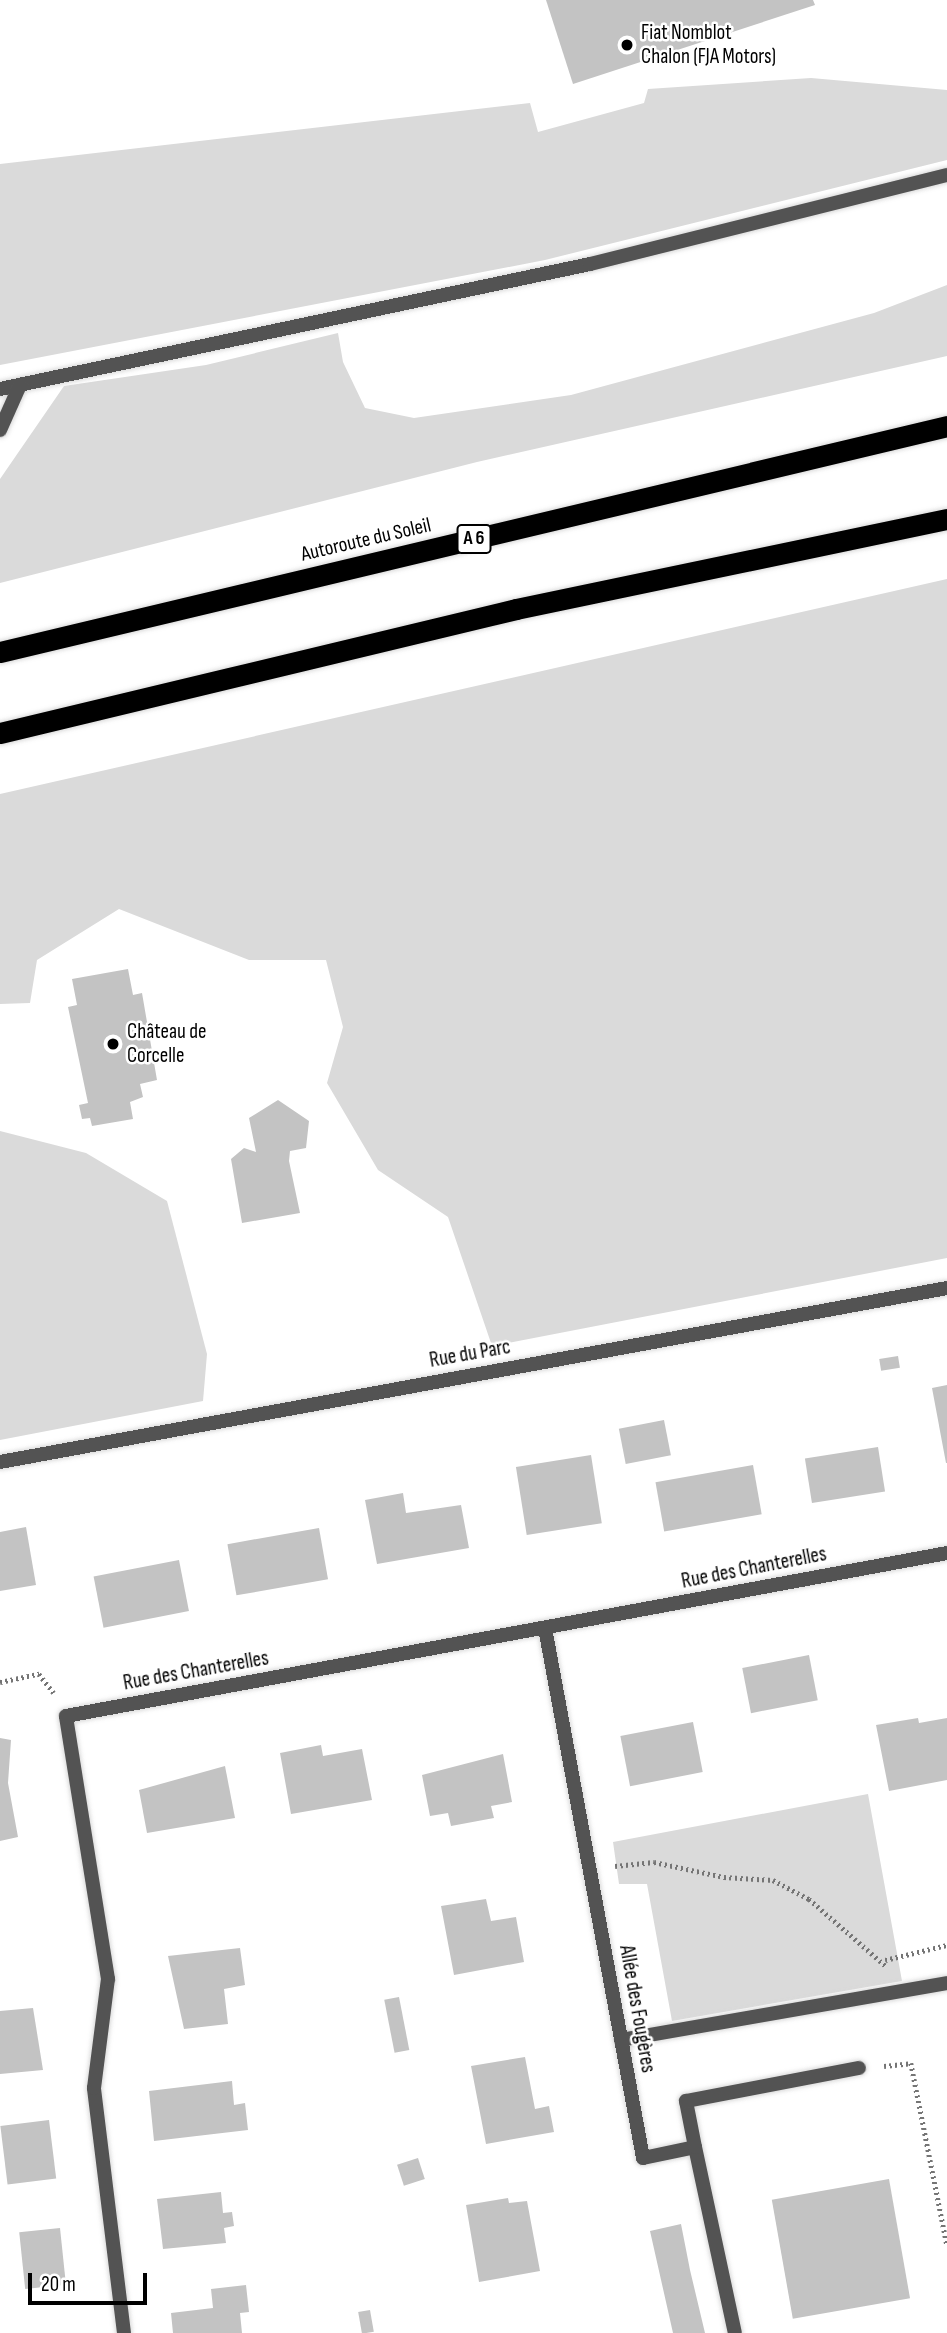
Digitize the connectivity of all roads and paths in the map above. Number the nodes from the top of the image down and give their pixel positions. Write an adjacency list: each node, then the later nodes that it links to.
1 (947, 175): 2 (street)
2 (20, 385): 3 (street); 5 (street)
3 (0, 389)
4 (947, 426): 7 (highway, Autoroute du Soleil / A 6)
5 (0, 430)
6 (947, 519): 8 (highway)
7 (0, 652)
8 (0, 733)
9 (947, 1288): 10 (street, Rue du Parc)
10 (0, 1462)
11 (947, 1553): 12 (street, Rue des Chanterelles)
12 (545, 1628): 14 (street, Rue des Chanterelles); 15 (street, Allée des Fougères)
13 (0, 1682): 14 (path)
14 (65, 1716): 24 (street)
15 (590, 1869): 17 (path); 20 (street, Allée des Fougères)
16 (947, 1945): 17 (path)
17 (885, 1960): 19 (path)
18 (947, 1983): 19 (street)
19 (894, 1993): 20 (street)
20 (621, 2040): 22 (street, Allée des Fougères)
21 (859, 2068): 22 (street); 23 (path)
22 (695, 2147): 25 (street)
23 (947, 2244)
24 (124, 2333)
25 (735, 2333)

